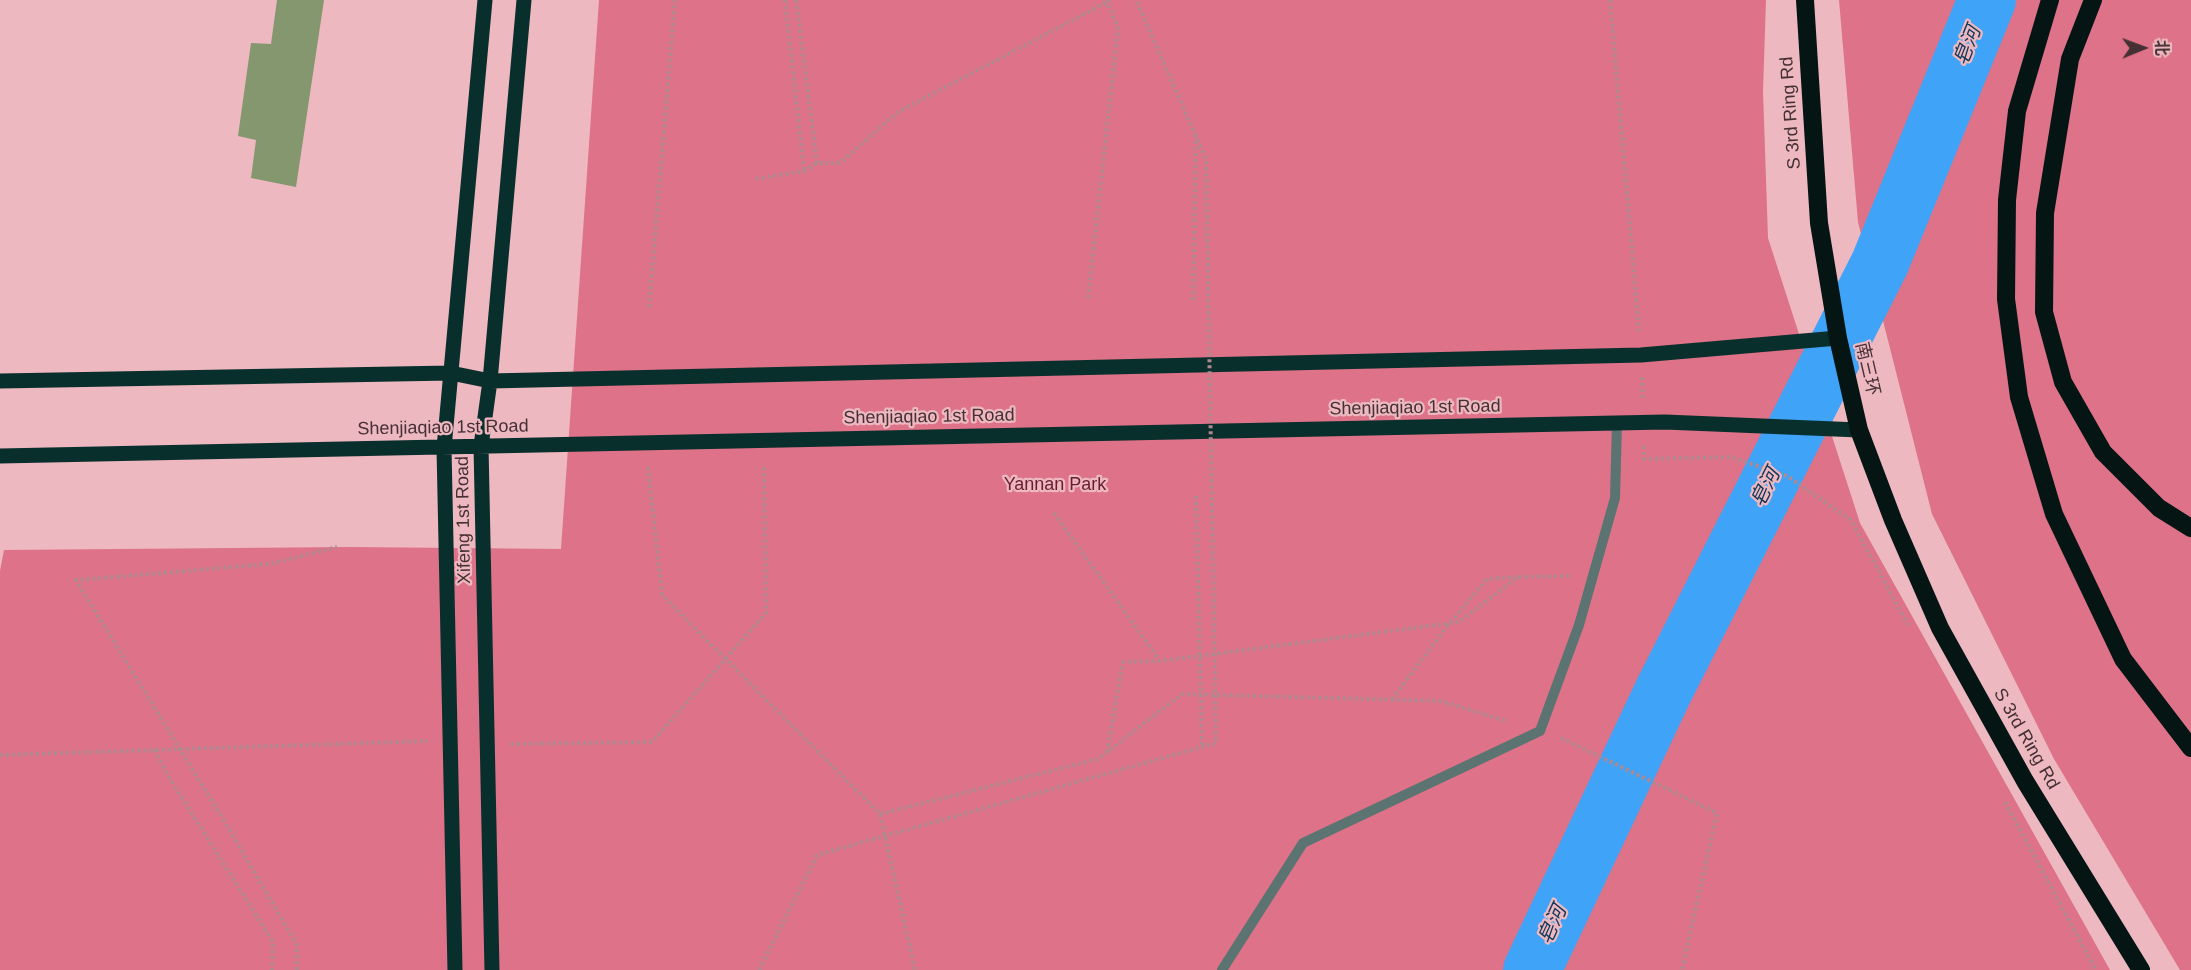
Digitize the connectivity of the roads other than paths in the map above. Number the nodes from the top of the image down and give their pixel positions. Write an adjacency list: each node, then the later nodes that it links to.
1 (485, 0): 8 (main road, Xifeng 1st Road)
2 (524, 0): 10 (main road, Xifeng 1st Road)
3 (1805, 0): 6 (highway, S 3rd Ring Rd)
4 (2050, 0): 18 (highway)
5 (2093, 0): 17 (highway)
6 (1819, 224): 7 (highway, 南三环)
7 (1838, 338): 10 (main road); 12 (highway, 南三环)
8 (451, 373): 9 (main road); 10 (main road); 14 (main road, Xifeng 1st Road)
9 (0, 381)
10 (490, 381): 13 (main road, Xifeng 1st Road)
11 (1617, 423): 12 (main road, Shenjiaqiao 1st Road); 13 (main road, Shenjiaqiao 1st Road); 21 (lane)
12 (1859, 430): 16 (highway, 南三环)
13 (482, 446): 14 (main road, Shenjiaqiao 1st Road); 20 (main road, Xifeng 1st Road)
14 (444, 448): 15 (main road, Shenjiaqiao 1st Road); 19 (main road, Xifeng 1st Road)
15 (0, 456)
16 (1893, 520): 22 (highway, S 3rd Ring Rd)
17 (2191, 528)
18 (2191, 747)
19 (455, 970)
20 (492, 970)
21 (1222, 970)
22 (2141, 970)

